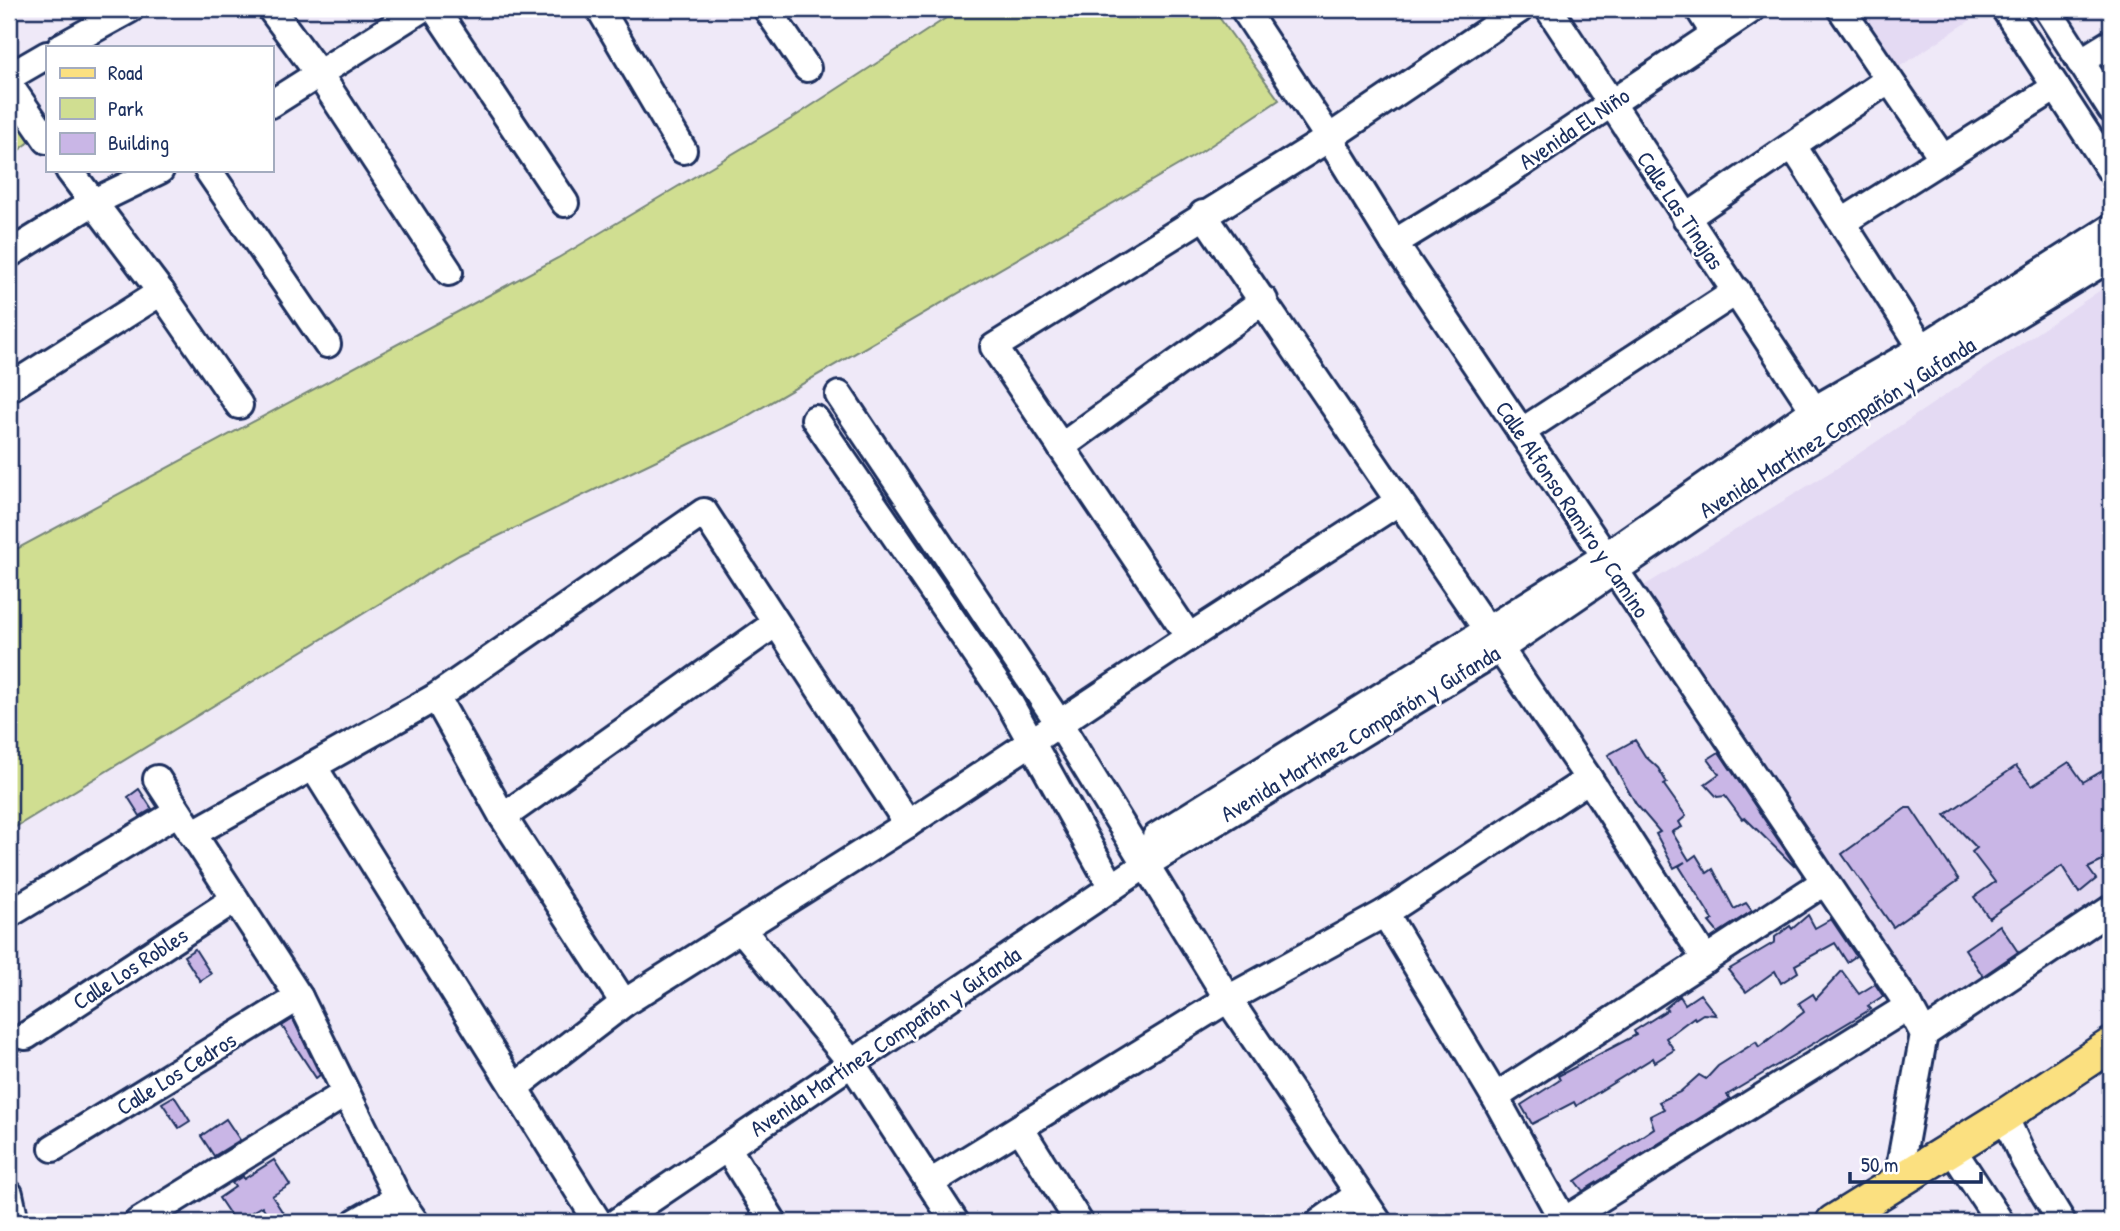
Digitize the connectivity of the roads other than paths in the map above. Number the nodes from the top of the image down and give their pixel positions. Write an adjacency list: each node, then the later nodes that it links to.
1 (130, 9): 17 (street)
2 (271, 9): 21 (street)
3 (421, 9): 21 (street)
4 (436, 9): 39 (street)
5 (600, 9): 32 (street)
6 (767, 9): 20 (street)
7 (1244, 9): 29 (street, Calle Alfonso Ramiro y Camino)
8 (1520, 9): 29 (street)
9 (1549, 9): 27 (street, Calle Las Tinajas)
10 (1699, 9): 15 (street)
11 (1752, 9): 15 (street, Avenida El Niño)
12 (1841, 9): 23 (street)
13 (2006, 9): 25 (street)
14 (2047, 9): 19 (street)
15 (1714, 34): 27 (street, Avenida El Niño)
16 (2111, 43): 19 (street)
17 (63, 46)
18 (46, 56): 22 (street)
19 (2080, 62): 28 (street)
20 (807, 68)
21 (319, 74): 26 (street); 47 (street)
22 (9, 77)
23 (1888, 80): 31 (street); 33 (street)
24 (9, 85): 30 (street)
25 (2056, 88): 33 (street); 34 (street)
26 (273, 103)
27 (1610, 103): 41 (street, Calle Las Tinajas); 44 (street, Avenida El Niño)
28 (2111, 109)
29 (1329, 138): 40 (street); 44 (street, Calle Alfonso Ramiro y Camino)
30 (46, 139)
31 (1793, 146): 41 (street); 42 (street)
32 (683, 150)
33 (1942, 156): 42 (street)
34 (2111, 171)
35 (70, 172): 38 (street)
36 (156, 172): 38 (street)
37 (209, 172): 51 (street)
38 (92, 203): 45 (street); 49 (street)
39 (565, 203)
40 (1203, 214): 50 (street); 59 (street)
41 (1686, 218): 48 (street, Calle Las Tinajas)
42 (1844, 222): 52 (street)
43 (2111, 228): 52 (street, Avenida Martínez Compañón y Gufanda)
44 (1394, 243): 58 (street, Calle Alfonso Ramiro y Camino)
45 (9, 254)
46 (2111, 257): 61 (street, Avenida Martínez Compañón y Gufanda)
47 (449, 272)
48 (1737, 291): 56 (street, Calle Las Tinajas); 58 (street)
49 (161, 292): 53 (street); 55 (street)
50 (1264, 300): 59 (street); 60 (street)
51 (327, 344)
52 (1922, 348): 56 (street, Avenida Martínez Compañón y Gufanda)
53 (9, 388)
54 (839, 395): 66 (street)
55 (239, 405)
56 (1814, 411): 61 (street, Avenida Martínez Compañón y Gufanda)
57 (815, 419): 67 (street)
58 (1521, 432): 61 (street, Calle Alfonso Ramiro y Camino)
59 (1061, 447): 63 (street)
60 (1398, 502): 63 (street); 64 (street)
61 (1609, 564): 64 (street, Avenida Martínez Compañón y Gufanda); 76 (street, Calle Alfonso Ramiro y Camino)
62 (776, 623): 65 (street); 72 (street); 73 (street)
63 (1189, 637): 66 (street)
64 (1492, 641): 70 (street); 75 (street, Avenida Martínez Compañón y Gufanda)
65 (436, 697): 68 (street); 72 (street)
66 (1059, 723): 67 (street); 75 (street)
67 (1032, 741): 73 (street); 77 (street)
68 (313, 766): 74 (street); 92 (street)
69 (157, 779): 71 (street)
70 (1589, 779): 80 (street); 83 (street)
71 (178, 812): 74 (street); 81 (street)
72 (503, 817): 86 (street)
73 (908, 824): 82 (street)
74 (192, 834): 78 (street)
75 (1140, 857): 77 (street, Avenida Martínez Compañón y Gufanda); 85 (street)
76 (1823, 883): 83 (street); 87 (street, Calle Alfonso Ramiro y Camino)
77 (1112, 887): 91 (street, Avenida Martínez Compañón y Gufanda)
78 (235, 899): 84 (street); 89 (street, Calle Los Robles)
79 (2111, 909): 88 (street)
80 (1385, 913): 85 (street); 94 (street)
81 (9, 914)
82 (742, 930): 86 (street); 91 (street)
83 (1706, 960): 94 (street)
84 (299, 997): 93 (street); 97 (street, Calle Los Cedros)
85 (1228, 999): 96 (street); 103 (street)
86 (624, 1003): 92 (street)
87 (1909, 1006): 88 (street, Calle Alfonso Ramiro y Camino); 116 (street)
88 (1924, 1034): 101 (street)
89 (26, 1036)
90 (2111, 1045): 95 (main road)
91 (850, 1062): 98 (street, Avenida Martínez Compañón y Gufanda); 100 (street)
92 (515, 1087): 109 (street)
93 (345, 1093): 104 (street); 106 (street)
94 (1495, 1097): 116 (street)
95 (2004, 1116): 99 (main road); 119 (street)
96 (1020, 1128): 100 (street); 113 (street)
97 (53, 1148)
98 (728, 1149): 110 (street, Avenida Martínez Compañón y Gufanda); 111 (street)
99 (1952, 1149): 101 (main road); 118 (street)
100 (930, 1183): 112 (street)
101 (1898, 1183): 117 (main road)
102 (9, 1194): 105 (street)
103 (1359, 1194): 114 (street); 115 (street)
104 (398, 1198): 107 (street); 108 (street)
105 (15, 1222)
106 (138, 1222)
107 (356, 1222)
108 (415, 1222)
109 (598, 1222)
110 (617, 1222)
111 (773, 1222)
112 (955, 1222)
113 (1079, 1222)
114 (1320, 1222)
115 (1378, 1222)
116 (1563, 1222)
117 (1833, 1222)
118 (2000, 1222)
119 (2062, 1222)

